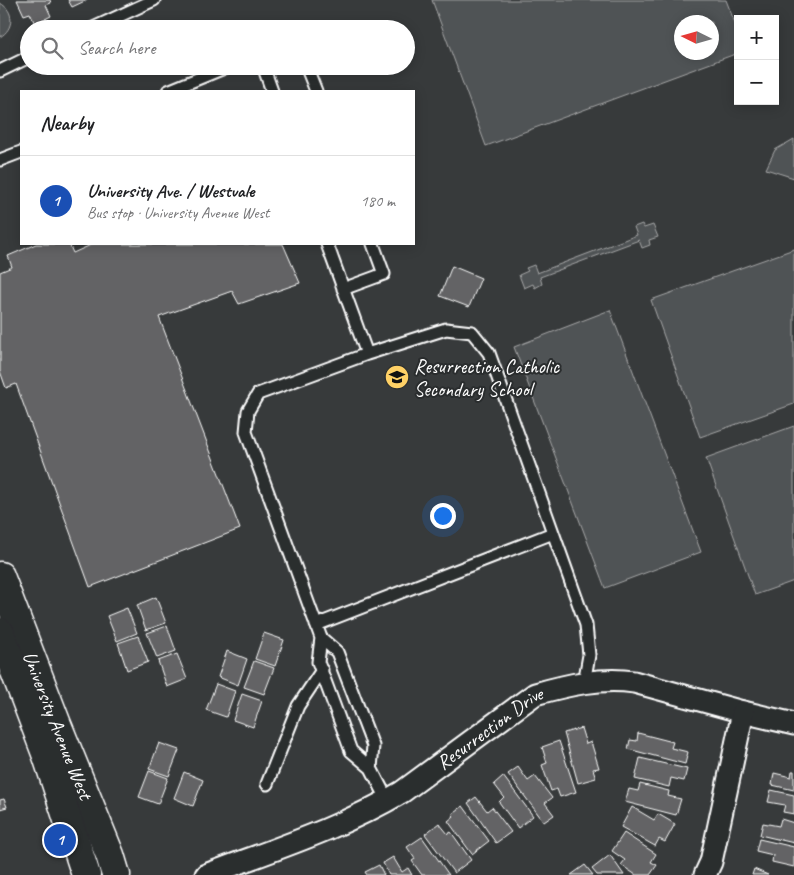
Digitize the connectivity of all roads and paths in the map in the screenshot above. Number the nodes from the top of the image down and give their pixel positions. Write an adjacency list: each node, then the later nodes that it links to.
1 (154, 0): 2 (lane)
2 (111, 20)
3 (20, 61): 4 (lane)
4 (0, 70)
5 (207, 75): 8 (lane)
6 (266, 75): 9 (lane)
7 (310, 75): 10 (lane)
8 (170, 90)
9 (272, 90)
10 (316, 90)
11 (20, 152): 12 (lane)
12 (0, 160)
13 (327, 245): 15 (lane)
14 (373, 245): 15 (lane)
15 (343, 289): 16 (lane)
16 (367, 354): 17 (lane); 19 (lane)
17 (553, 533): 19 (lane); 23 (lane)
18 (0, 576): 30 (main road, University Avenue West)
19 (316, 625): 21 (lane)
20 (0, 632): 29 (main road, University Avenue West)
21 (321, 638): 22 (lane); 26 (lane)
22 (322, 670): 26 (lane); 27 (lane)
23 (584, 683): 24 (street, Resurrection Drive); 28 (street, Resurrection Drive)
24 (743, 712): 25 (street, Resurrection Drive); 32 (street)
25 (794, 724)
26 (371, 768): 28 (lane)
27 (266, 784)
28 (388, 801): 31 (street, Resurrection Drive)
29 (86, 875)
30 (116, 875)
31 (206, 875)
32 (705, 875)

